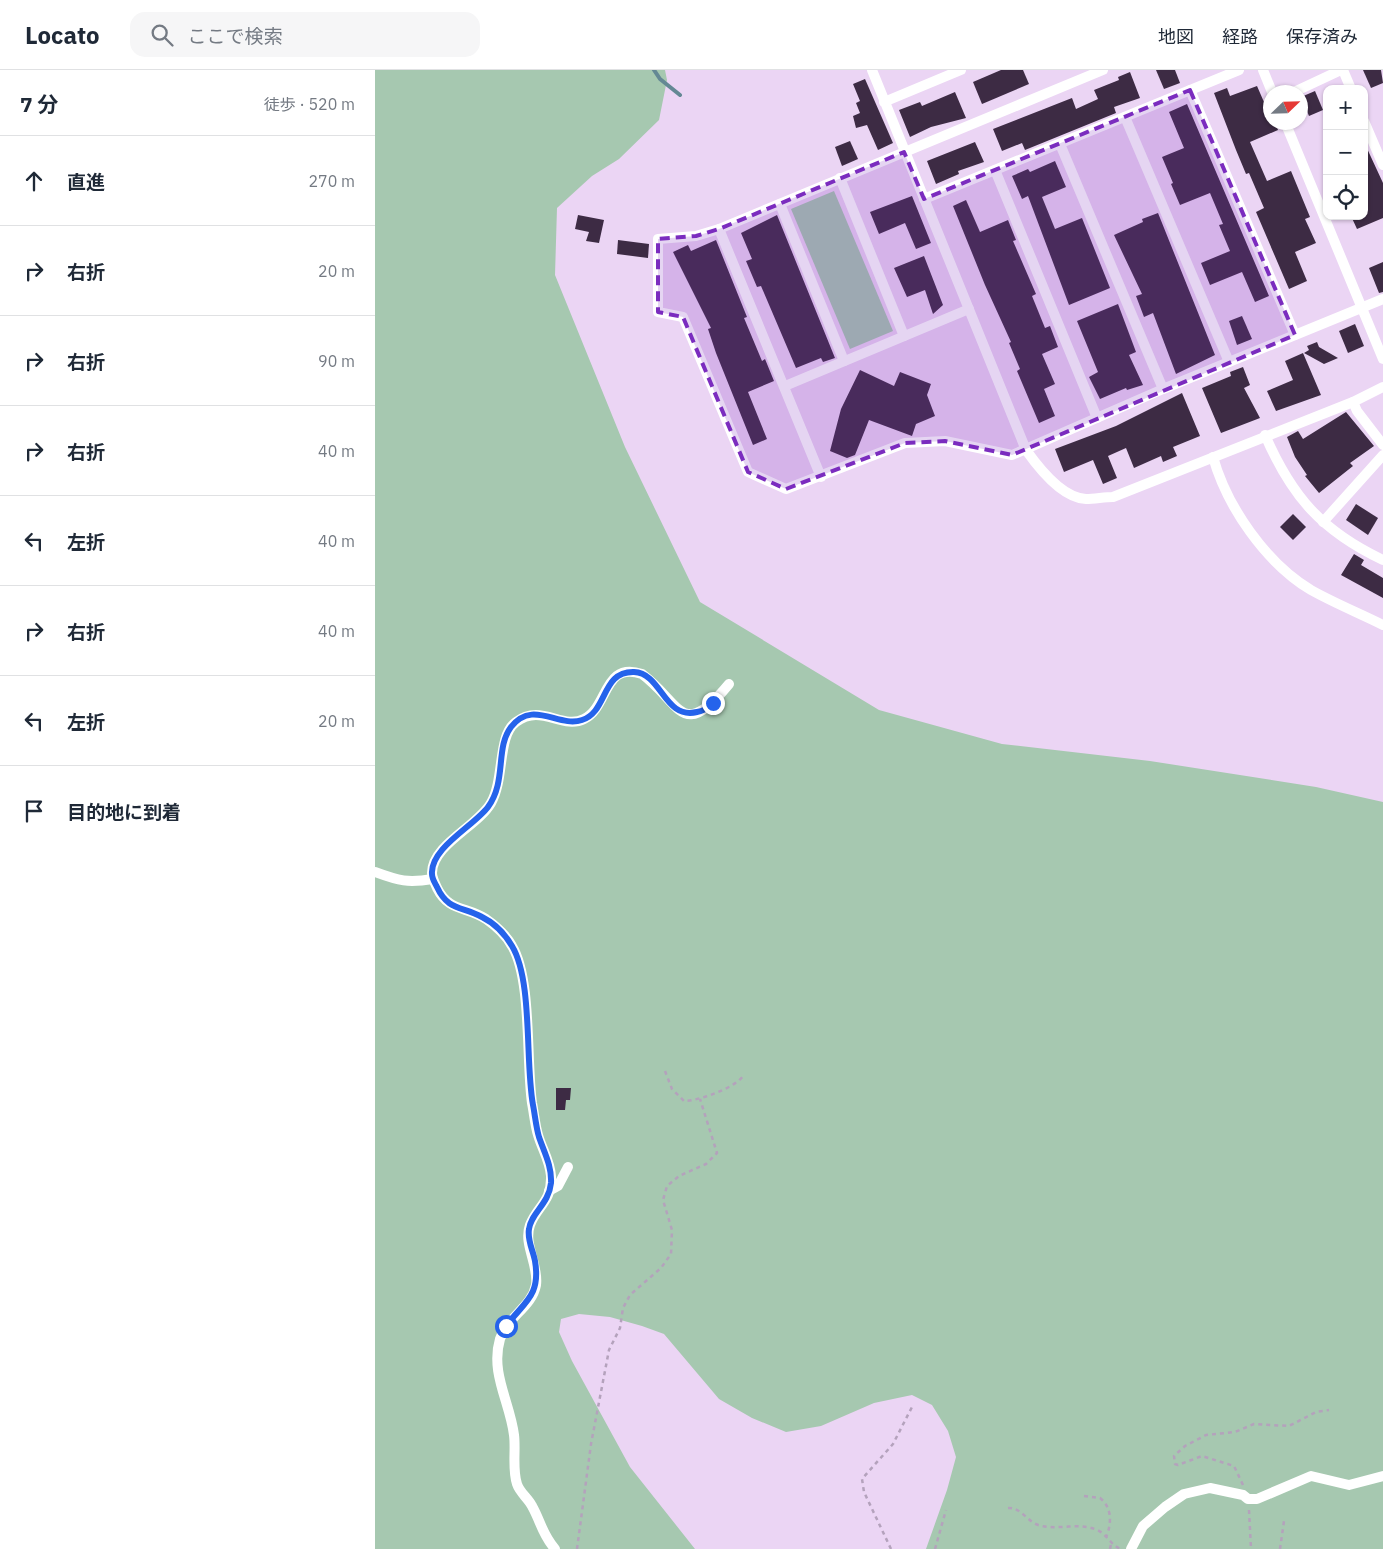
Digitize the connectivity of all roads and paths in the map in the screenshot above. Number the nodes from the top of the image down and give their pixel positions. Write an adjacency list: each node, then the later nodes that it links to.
1 (871, 70): 11 (street)
2 (1103, 70): 16 (street)
3 (1239, 70): 10 (street)
4 (1263, 70): 7 (street)
5 (1342, 70): 8 (street); 9 (street)
6 (955, 71): 11 (street)
7 (1270, 85)
8 (1349, 85)
9 (1308, 86)
10 (1190, 90): 12 (street); 26 (street)
11 (884, 102): 16 (street)
12 (1125, 117): 15 (street); 30 (street)
13 (1288, 130): 24 (street)
14 (1368, 130): 17 (street)
15 (1060, 144): 18 (street); 33 (street)
16 (905, 152): 19 (street); 20 (street)
17 (1383, 165)
18 (995, 170): 20 (street); 35 (street)
19 (840, 178): 21 (street); 27 (street)
20 (924, 199): 25 (street)
21 (780, 204): 22 (street); 29 (street)
22 (719, 229): 31 (street); 41 (street)
23 (1383, 299): 24 (street)
24 (1363, 307): 26 (street); 28 (street)
25 (969, 309): 27 (street); 38 (street)
26 (1295, 335): 30 (street)
27 (904, 336): 29 (street)
28 (1383, 359)
29 (844, 361): 31 (street)
30 (1229, 362): 33 (street)
31 (785, 386): 41 (street)
32 (1383, 387): 34 (street)
33 (1163, 389): 35 (street)
34 (1353, 402): 36 (street); 37 (street)
35 (1097, 418): 38 (street)
36 (1265, 435): 40 (street); 42 (street)
37 (1383, 445)
38 (1026, 450): 40 (street); 41 (street)
39 (1383, 455): 42 (street)
40 (1213, 458): 44 (street)
41 (821, 477)
42 (1323, 522): 43 (street)
43 (1383, 560)
44 (1383, 625)
45 (729, 684): 47 (street)
46 (375, 872): 47 (street)
47 (433, 878): 52 (street)
48 (665, 1071): 50 (path)
49 (743, 1076): 50 (path)
50 (700, 1099): 64 (path)
51 (568, 1167): 52 (street)
52 (549, 1191): 63 (street)
53 (912, 1407): 65 (path)
54 (1329, 1410): 57 (path)
55 (1383, 1476): 57 (street)
56 (1084, 1496): 61 (path)
57 (1248, 1499): 69 (street); 70 (path)
58 (1008, 1508): 61 (path)
59 (946, 1510): 66 (path)
60 (1284, 1521): 71 (path)
61 (1106, 1537): 62 (path)
62 (1111, 1544): 67 (path); 68 (path)
63 (555, 1549)
64 (577, 1549)
65 (891, 1549)
66 (935, 1549)
67 (1110, 1549)
68 (1122, 1549)
69 (1131, 1549)
70 (1251, 1549)
71 (1280, 1549)

